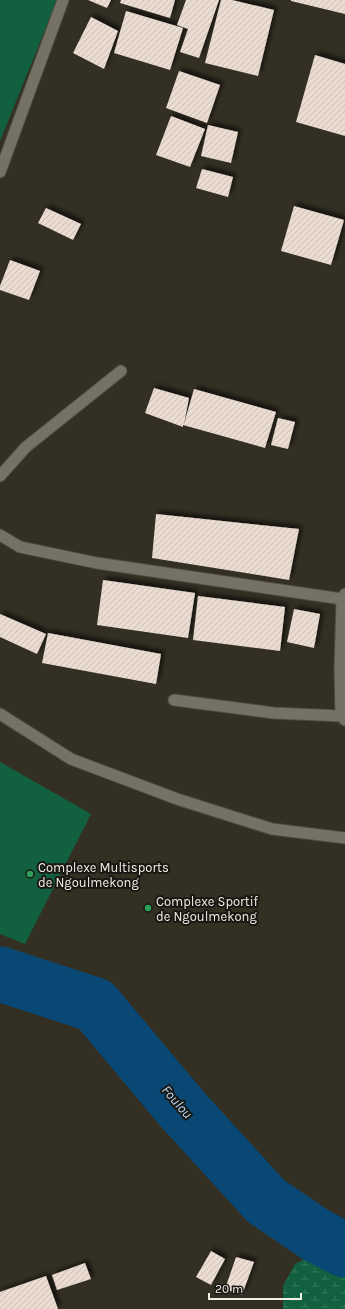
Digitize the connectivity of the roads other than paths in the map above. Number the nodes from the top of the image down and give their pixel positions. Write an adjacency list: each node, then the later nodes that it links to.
1 (63, 0): 2 (street)
2 (0, 172)
3 (120, 371): 4 (street)
4 (0, 476)
5 (0, 535): 6 (street)
6 (344, 596): 9 (street)
7 (174, 700): 9 (street)
8 (0, 714): 10 (street)
9 (343, 718)
10 (345, 838)

